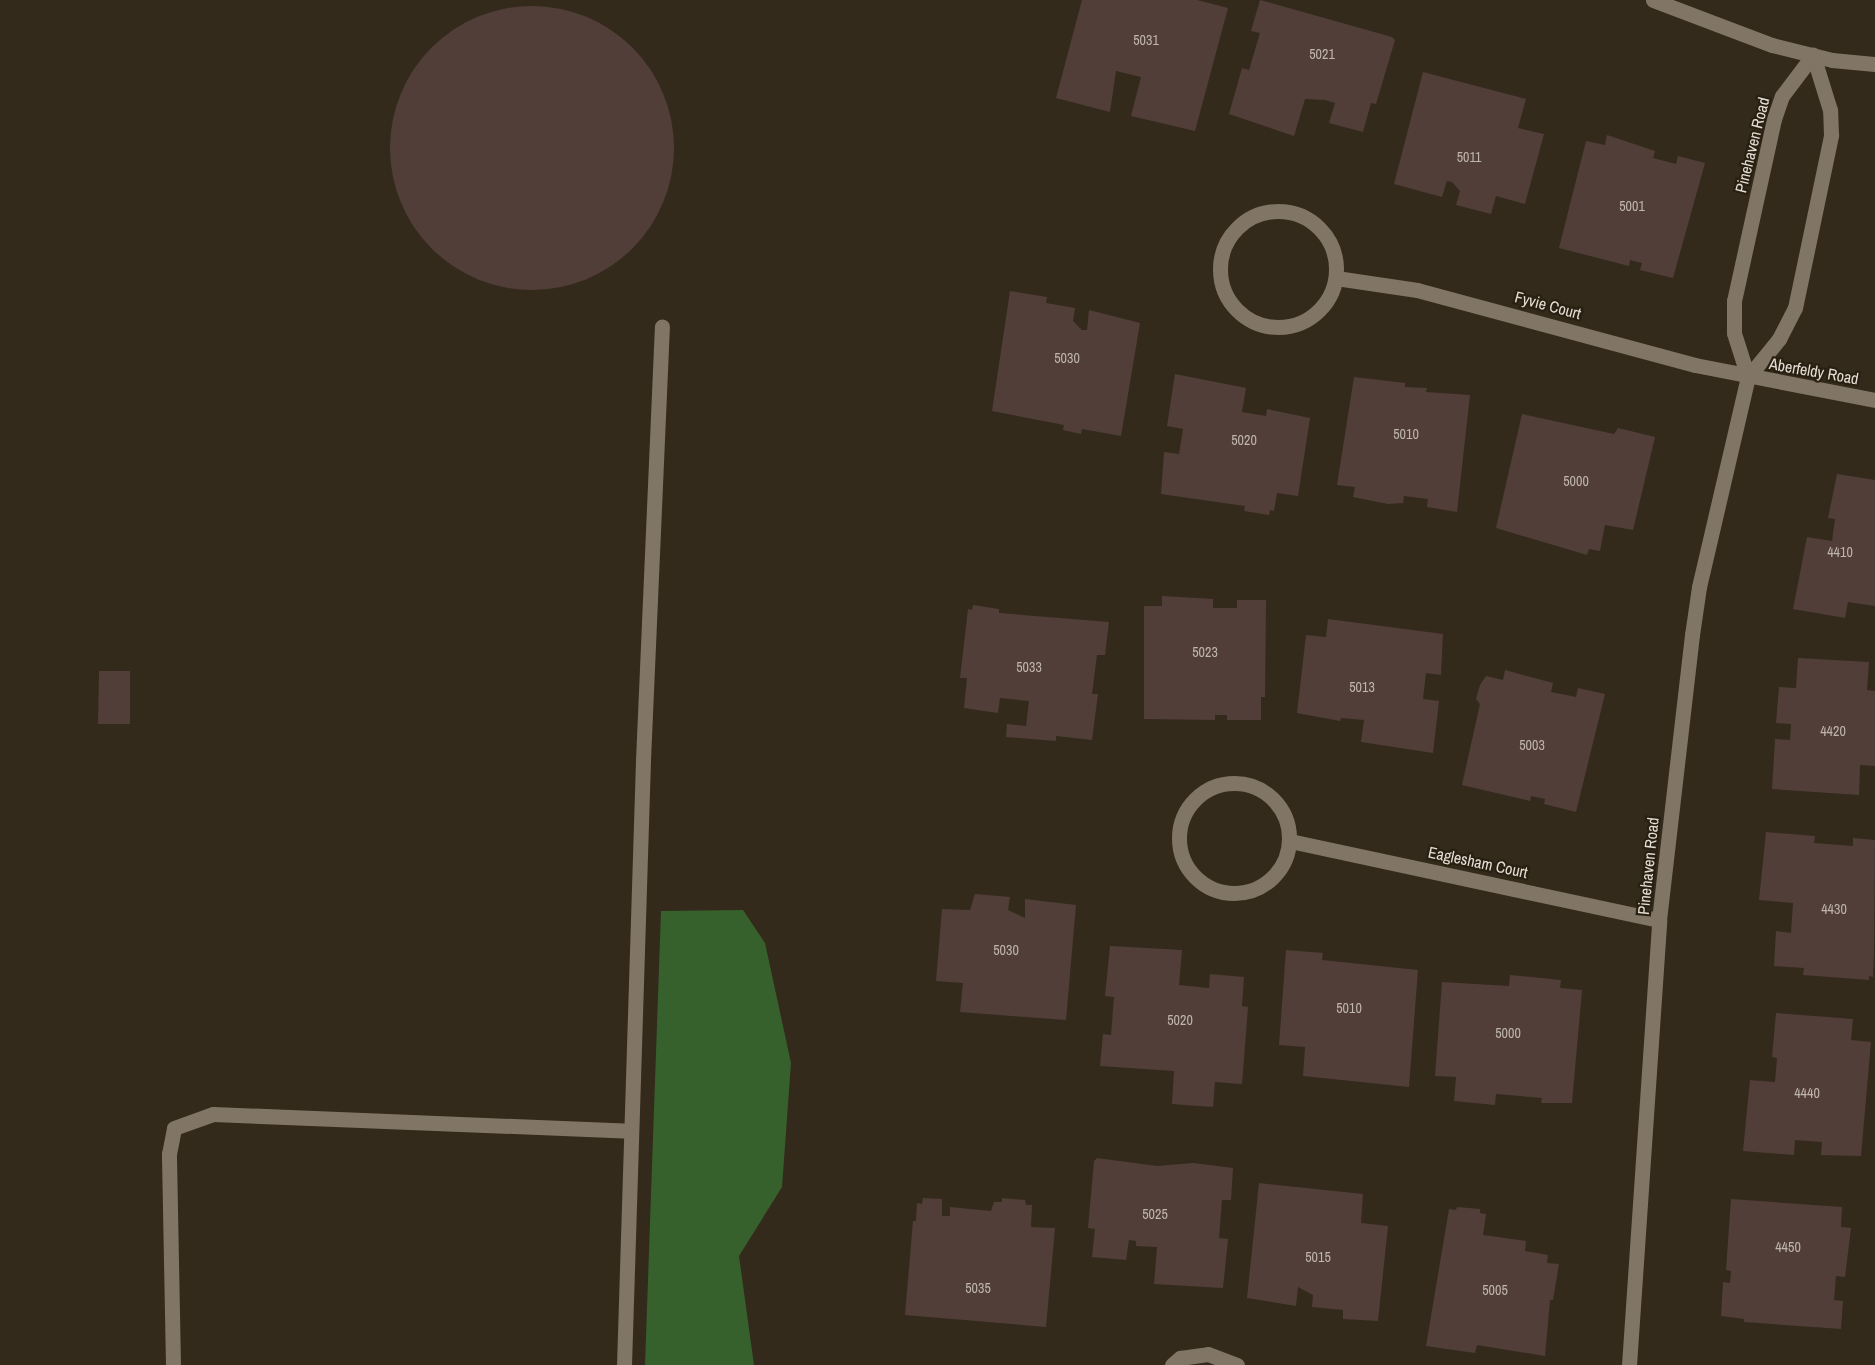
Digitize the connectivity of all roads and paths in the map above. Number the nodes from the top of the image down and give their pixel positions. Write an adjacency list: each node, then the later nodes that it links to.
1 (1653, 0): 2 (street)
2 (1813, 55): 3 (street); 6 (street, Pinehaven Road); 6 (street, Pinehaven Road)
3 (1875, 64)
4 (1336, 278): 4 (street); 6 (street, Fyvie Court)
5 (662, 326): 10 (street)
6 (1748, 377): 7 (street, Aberfeldy Road); 9 (street, Pinehaven Road)
7 (1875, 400)
8 (1290, 841): 8 (street); 9 (street, Eaglesham Court)
9 (1659, 920): 15 (street, Pinehaven Road)
10 (630, 1131): 11 (street); 12 (street)
11 (173, 1365)
12 (624, 1365)
13 (1172, 1365): 14 (street)
14 (1237, 1365)
15 (1629, 1365)

